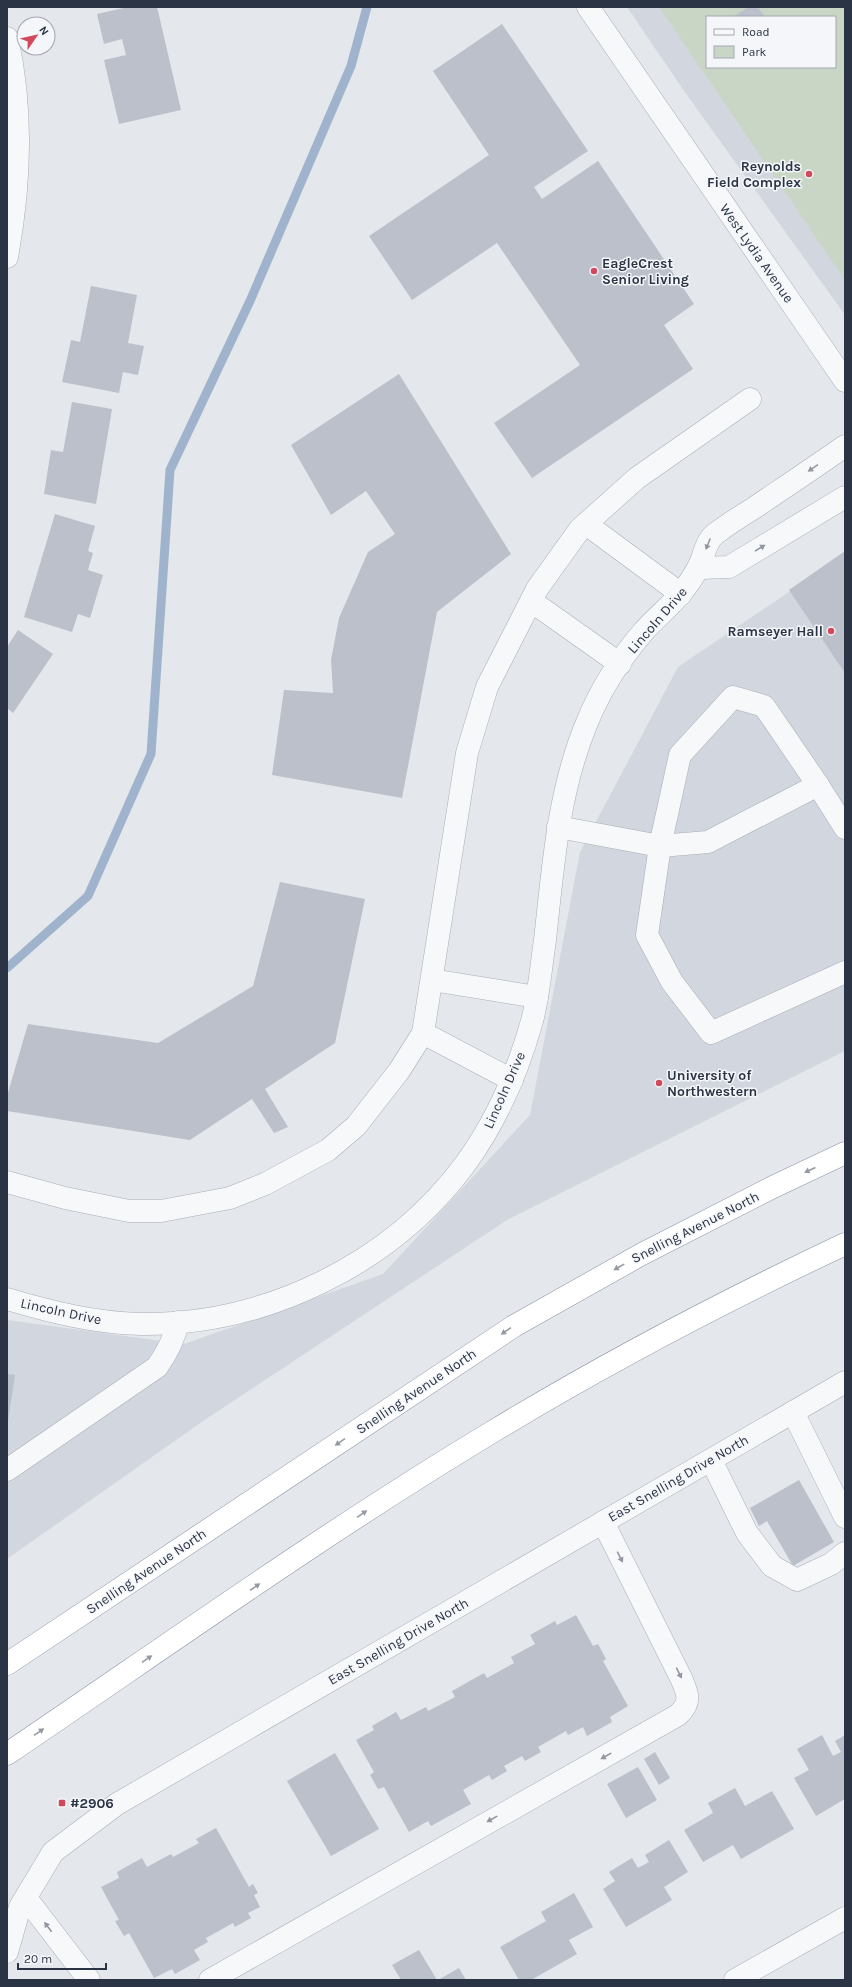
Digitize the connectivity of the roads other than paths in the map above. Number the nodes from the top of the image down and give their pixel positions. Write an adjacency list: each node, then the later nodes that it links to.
1 (588, 7): 4 (street, West Lydia Avenue)
2 (7, 38): 3 (street)
3 (7, 257)
4 (845, 381)
5 (750, 399): 8 (street)
6 (845, 446): 9 (street, Lincoln Drive, one-way to 9)
7 (845, 496): 9 (street, one-way to 7)
8 (586, 524): 10 (street); 11 (street)
9 (699, 568): 10 (street, Lincoln Drive)
10 (681, 594): 12 (street, Lincoln Drive)
11 (531, 600): 12 (street); 18 (street)
12 (620, 664): 14 (street, Lincoln Drive)
13 (818, 785): 15 (street); 16 (street); 16 (street)
14 (558, 827): 16 (street); 19 (street, Lincoln Drive)
15 (845, 828)
16 (660, 846): 17 (street)
17 (845, 972)
18 (432, 980): 19 (street); 20 (street)
19 (537, 997): 21 (street, Lincoln Drive)
20 (423, 1033): 21 (street); 23 (street)
21 (512, 1080): 26 (street, Lincoln Drive)
22 (845, 1153): 34 (highway, Snelling Avenue North, one-way to 34)
23 (7, 1182)
24 (845, 1244): 35 (highway, one-way to 24)
25 (7, 1299): 26 (street, Lincoln Drive)
26 (178, 1322): 30 (street)
27 (845, 1382): 28 (street, East Snelling Drive North)
28 (793, 1412): 29 (street, East Snelling Drive North); 31 (street)
29 (711, 1460): 32 (street, East Snelling Drive North); 33 (street)
30 (7, 1470)
31 (845, 1517)
32 (603, 1522): 36 (street, East Snelling Drive North); 40 (street, one-way to 40)
33 (845, 1553)
34 (7, 1664)
35 (7, 1754)
36 (26, 1898): 38 (street, East Snelling Drive North); 39 (street, one-way to 36)
37 (845, 1918): 41 (street)
38 (7, 1952)
39 (89, 1980)
40 (210, 1980)
41 (736, 1980)

